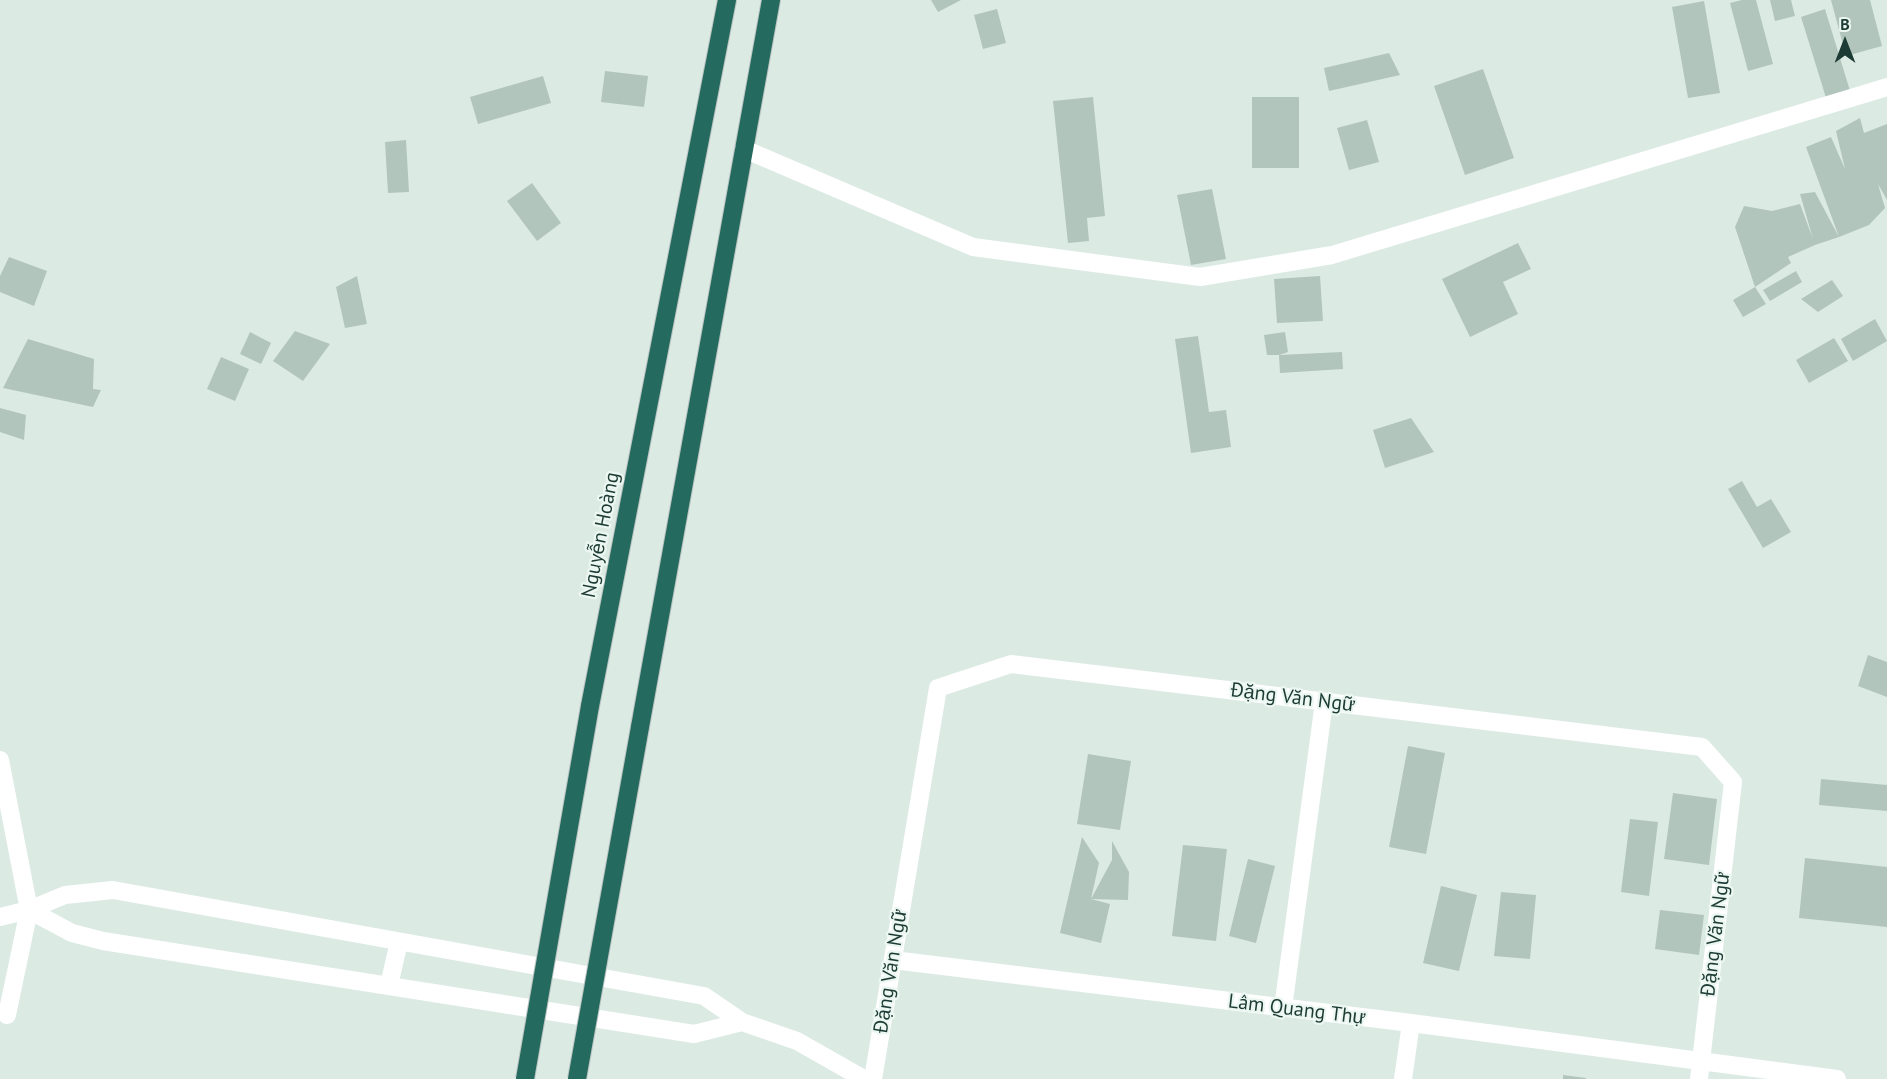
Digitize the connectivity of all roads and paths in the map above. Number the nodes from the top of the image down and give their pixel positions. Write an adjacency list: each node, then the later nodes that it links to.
1 (727, 0): 17 (highway, Nguyễn Hoàng, bridge)
2 (771, 0): 4 (highway)
3 (1887, 87): 4 (street)
4 (744, 149): 18 (highway, bridge)
5 (1324, 702): 10 (street, Đặng Văn Ngữ); 12 (street); 16 (street, Đặng Văn Ngữ)
6 (0, 760): 7 (street)
7 (29, 910): 8 (street); 9 (street); 11 (street); 13 (street)
8 (0, 917)
9 (399, 942): 11 (street); 14 (street)
10 (892, 960): 12 (street, Lâm Quang Thự); 20 (street, Đặng Văn Ngữ)
11 (389, 985): 14 (street)
12 (1283, 1008): 15 (street, Lâm Quang Thự)
13 (7, 1015)
14 (742, 1022): 19 (street)
15 (1411, 1023): 16 (street, Lâm Quang Thự); 21 (street)
16 (1701, 1060): 22 (street, Đặng Văn Ngữ); 23 (street, Lâm Quang Thự)
17 (525, 1079)
18 (577, 1079)
19 (864, 1079)
20 (873, 1079)
21 (1403, 1079)
22 (1699, 1079)
23 (1837, 1079)

